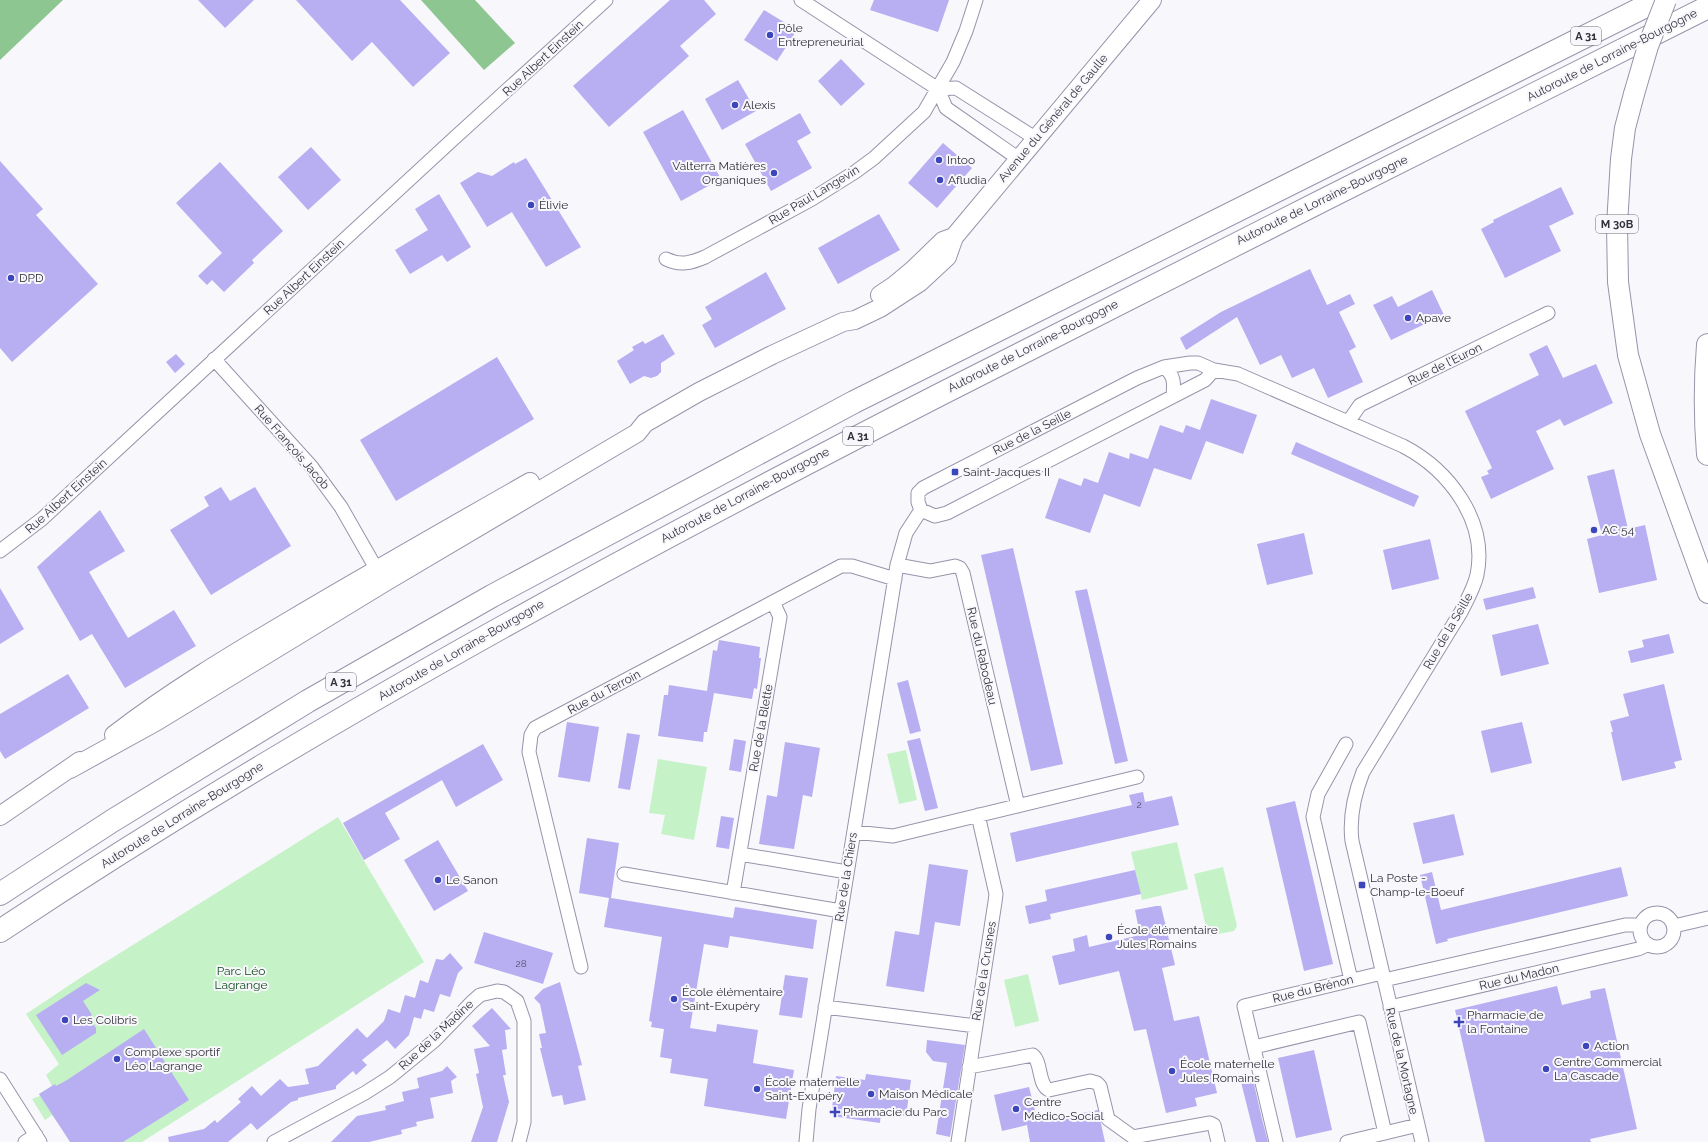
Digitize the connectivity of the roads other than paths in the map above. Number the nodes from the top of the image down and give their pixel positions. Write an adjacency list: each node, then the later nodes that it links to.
1 (606, 0): 14 (street, Rue Albert Einstein)
2 (801, 0): 8 (street)
3 (976, 0): 8 (street, Rue Paul Langevin)
4 (1152, 0): 9 (main road, Avenue du Général de Gaulle)
5 (1658, 0): 37 (highway, A 31)
6 (1666, 0): 25 (main road, M 30B, bridge)
7 (1708, 6): 42 (highway, Autoroute de Lorraine-Bourgogne / A 31)
8 (938, 89): 9 (street); 10 (street); 11 (street, Rue Paul Langevin)
9 (1035, 138): 10 (main road, Avenue du Général de Gaulle)
10 (1018, 159): 23 (main road, Avenue du Général de Gaulle)
11 (666, 259)
12 (1548, 313): 18 (street, Rue de l'Euron)
13 (1708, 345): 19 (highway)
14 (214, 359): 21 (street, Rue Albert Einstein); 23 (street, Rue François Jacob)
15 (1164, 367): 16 (street, Rue de la Seille); 17 (street); 20 (street, Rue de la Seille)
16 (1214, 370): 17 (street); 18 (street, Rue de la Seille)
17 (1173, 396): 20 (street)
18 (1348, 422): 45 (street, Rue de la Seille)
19 (1708, 454)
20 (921, 510): 22 (street)
21 (0, 551)
22 (897, 565): 24 (street); 29 (street, Rue du Rabodeau)
23 (380, 576): 31 (main road, Avenue du Général de Gaulle)
24 (895, 579): 26 (street, Rue du Terroin); 32 (street, Rue de la Chiers)
25 (1708, 593)
26 (773, 602): 33 (street, Rue de la Blette); 44 (street, Rue du Terroin)
27 (1346, 744): 46 (street)
28 (1137, 777): 29 (street)
29 (1018, 806): 30 (street)
30 (978, 815): 32 (street); 49 (street, Rue de la Crusnes)
31 (0, 816)
32 (854, 832): 34 (street, Rue de la Chiers)
33 (740, 854): 34 (street); 36 (street, Rue de la Blette)
34 (847, 872): 38 (street, Rue de la Chiers)
35 (624, 874): 36 (street)
36 (733, 893): 38 (street)
37 (0, 894)
38 (841, 911): 47 (street, Rue de la Chiers)
39 (1708, 918): 41 (street)
40 (1640, 925): 41 (street); 43 (street); 45 (street)
41 (1674, 926): 43 (street)
42 (0, 931)
43 (1647, 944): 48 (street, Rue du Madon)
44 (581, 967)
45 (1383, 976): 46 (street, Rue du Brénon); 48 (street, Rue de la Mortagne)
46 (1351, 980): 50 (street, Rue du Brénon)
47 (825, 1007): 49 (street, Rue de la Crusnes); 58 (street, Rue de la Chiers)
48 (1390, 1008): 53 (street, Rue de la Mortagne)
49 (976, 1026): 51 (street)
50 (1254, 1047): 54 (street); 61 (street)
51 (970, 1067): 59 (street); 60 (street)
52 (0, 1079): 55 (street)
53 (1418, 1126): 54 (street); 63 (street, Rue de la Mortagne)
54 (1385, 1133): 62 (street)
55 (33, 1140)
56 (274, 1142): 57 (street, Rue de la Madine)
57 (519, 1142)
58 (806, 1142)
59 (958, 1142)
60 (1218, 1142)
61 (1276, 1142)
62 (1347, 1142)
63 (1422, 1142)

